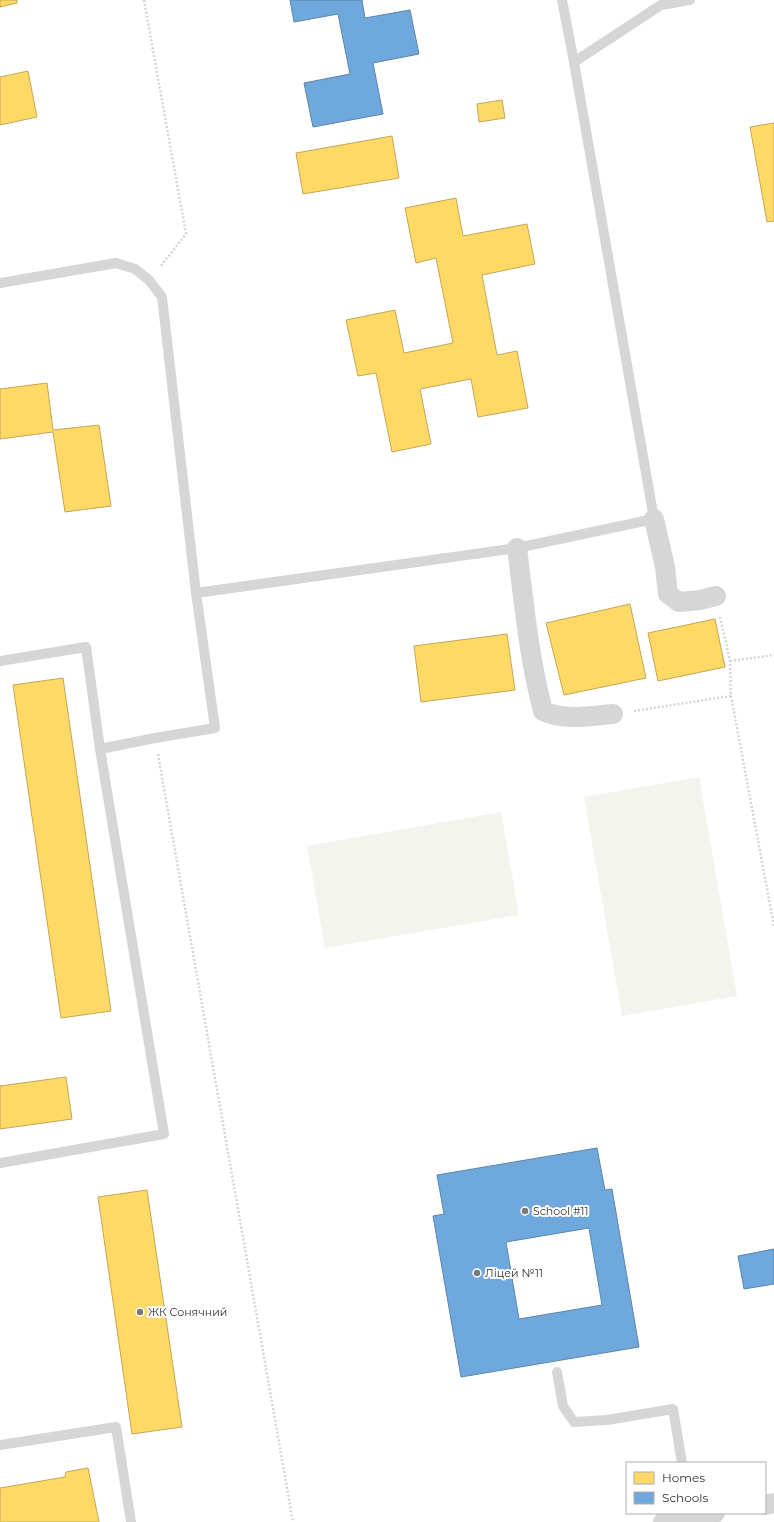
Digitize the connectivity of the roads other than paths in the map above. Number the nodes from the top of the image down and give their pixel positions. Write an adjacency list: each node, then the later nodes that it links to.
1 (562, 0): 3 (lane)
2 (690, 0): 3 (lane)
3 (574, 62): 5 (lane)
4 (0, 283): 7 (lane)
5 (654, 519): 6 (lane); 8 (street)
6 (517, 548): 7 (lane); 10 (street)
7 (196, 593): 11 (lane)
8 (716, 596)
9 (0, 661): 11 (lane)
10 (613, 714)
11 (100, 749): 12 (lane)
12 (0, 1163)
13 (558, 1372): 15 (lane)
14 (0, 1445): 18 (lane)
15 (682, 1462)
16 (708, 1514): 17 (street)
17 (689, 1517): 19 (street)
18 (131, 1522)
19 (663, 1522)

